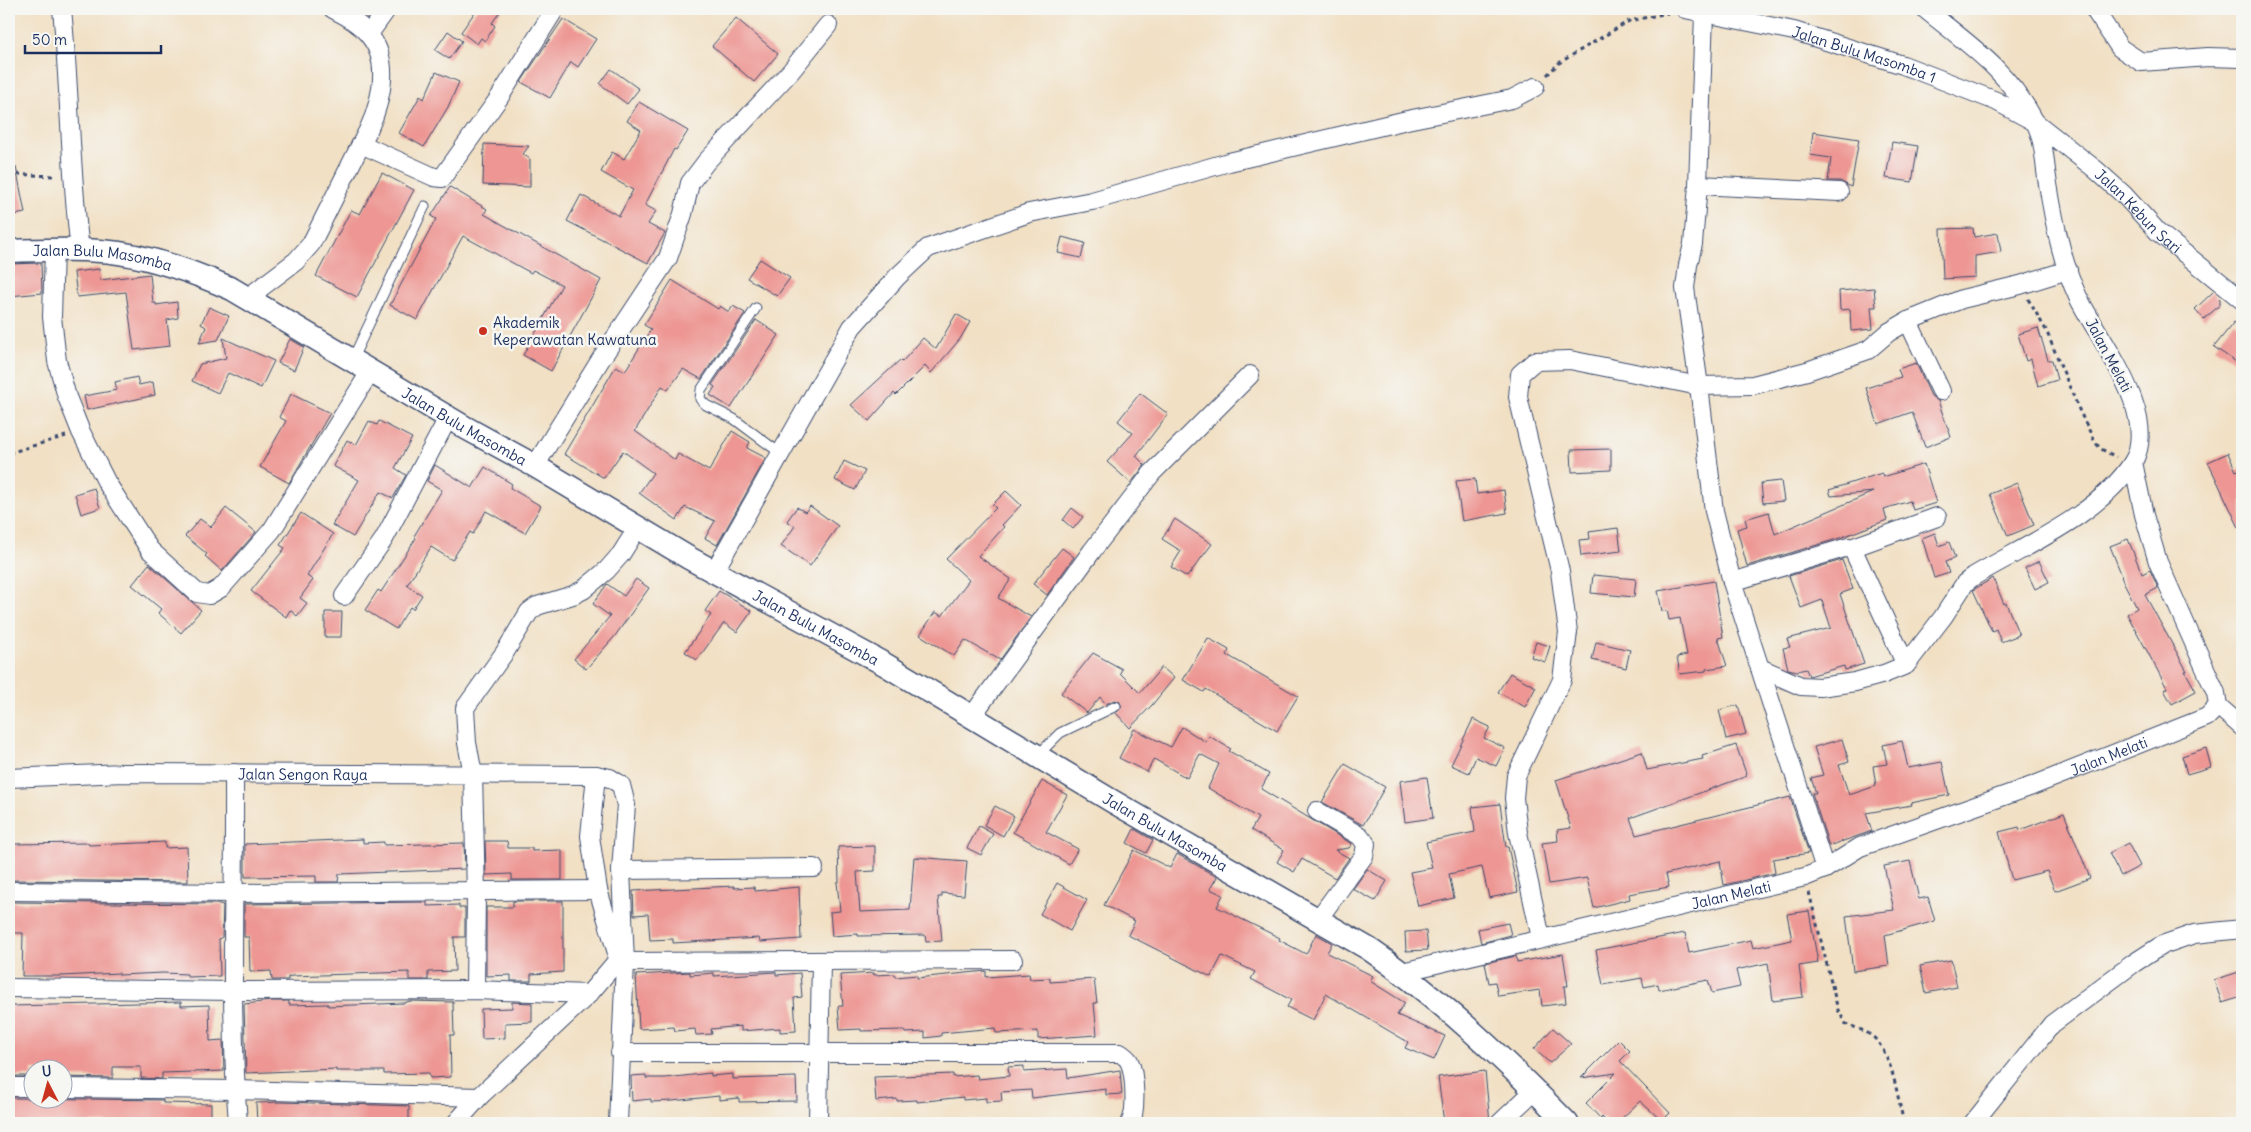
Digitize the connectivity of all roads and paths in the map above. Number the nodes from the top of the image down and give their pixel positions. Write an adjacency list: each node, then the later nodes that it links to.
1 (62, 9): 16 (street)
2 (334, 9): 10 (street)
3 (387, 9): 10 (street)
4 (555, 9): 14 (street)
5 (1686, 9): 8 (street, Jalan Bulu Masomba 1); 12 (path)
6 (1925, 9): 13 (street)
7 (2094, 9): 11 (street)
8 (1704, 14): 13 (street, Jalan Bulu Masomba 1); 17 (street)
9 (828, 25): 38 (street)
10 (368, 34): 14 (street)
11 (2242, 58)
12 (1535, 87): 36 (street)
13 (2035, 122): 23 (street, Jalan Melati); 26 (street, Jalan Kebun Sari)
14 (360, 144): 25 (street)
15 (9, 174): 16 (path)
16 (72, 175): 21 (street)
17 (1698, 185): 18 (street); 31 (street)
18 (1839, 192)
19 (425, 206): 29 (lane)
20 (54, 250): 21 (street, Jalan Bulu Masomba); 22 (street, Jalan Bulu Masomba); 34 (street)
21 (80, 250): 25 (street, Jalan Bulu Masomba)
22 (9, 251)
23 (2068, 270): 24 (street); 37 (street, Jalan Melati)
24 (2020, 285): 28 (street); 37 (path)
25 (247, 298): 29 (street, Jalan Bulu Masomba)
26 (2242, 300)
27 (756, 308): 36 (lane)
28 (1908, 321): 31 (street); 32 (street)
29 (361, 366): 33 (street, Jalan Bulu Masomba); 34 (street)
30 (1250, 375): 49 (street)
31 (1699, 386): 43 (street); 67 (street)
32 (1941, 392)
33 (448, 418): 38 (street, Jalan Bulu Masomba); 44 (street)
34 (81, 432): 35 (path)
35 (9, 453)
36 (780, 453): 42 (street)
37 (2133, 462): 45 (street); 48 (street, Jalan Melati)
38 (535, 466): 40 (street, Jalan Bulu Masomba)
39 (1937, 517): 41 (street)
40 (638, 527): 42 (street, Jalan Bulu Masomba); 53 (street)
41 (1850, 548): 43 (street); 45 (street)
42 (715, 570): 49 (street, Jalan Bulu Masomba)
43 (1732, 582): 46 (street)
44 (344, 596)
45 (1906, 665): 46 (street)
46 (1760, 668): 58 (street)
47 (1116, 706): 51 (lane)
48 (2218, 706): 50 (street); 58 (street, Jalan Melati)
49 (972, 716): 51 (street, Jalan Bulu Masomba)
50 (2242, 727)
51 (1038, 755): 65 (street, Jalan Bulu Masomba)
52 (234, 773): 53 (street, Jalan Sengon Raya); 55 (street, Jalan Sengon Raya); 63 (street)
53 (473, 774): 54 (street, Jalan Sengon Raya); 64 (street)
54 (596, 775): 59 (street); 61 (street)
55 (9, 778)
56 (1317, 811): 65 (street)
57 (814, 868): 59 (street)
58 (1825, 869): 60 (street, Jalan Melati)
59 (621, 870): 70 (street)
60 (1805, 877): 67 (street, Jalan Melati); 91 (path)
61 (598, 890): 64 (street); 75 (street)
62 (9, 891): 63 (street)
63 (234, 893): 64 (street); 74 (street)
64 (476, 893): 73 (street)
65 (1319, 918): 71 (street, Jalan Bulu Masomba)
66 (2242, 929): 92 (street)
67 (1541, 938): 71 (street, Jalan Melati)
68 (1013, 960): 69 (street)
69 (821, 961): 70 (street); 77 (street)
70 (625, 962): 76 (street)
71 (1402, 972): 82 (street, Jalan Bulu Masomba)
72 (9, 988): 74 (street)
73 (475, 990): 74 (street); 75 (street)
74 (234, 991): 81 (street)
75 (589, 994): 83 (street)
76 (620, 1053): 77 (street); 86 (street)
77 (821, 1054): 87 (street); 88 (street)
78 (9, 1087): 79 (street)
79 (22, 1088)
80 (72, 1088): 81 (street)
81 (236, 1090): 83 (street); 84 (street)
82 (1535, 1090): 89 (street); 90 (street, Jalan Bulu Masomba)
83 (479, 1097): 85 (street)
84 (238, 1123)
85 (456, 1123)
86 (618, 1123)
87 (818, 1123)
88 (1130, 1123)
89 (1500, 1123)
90 (1567, 1123)
91 (1904, 1123)
92 (1973, 1123)

